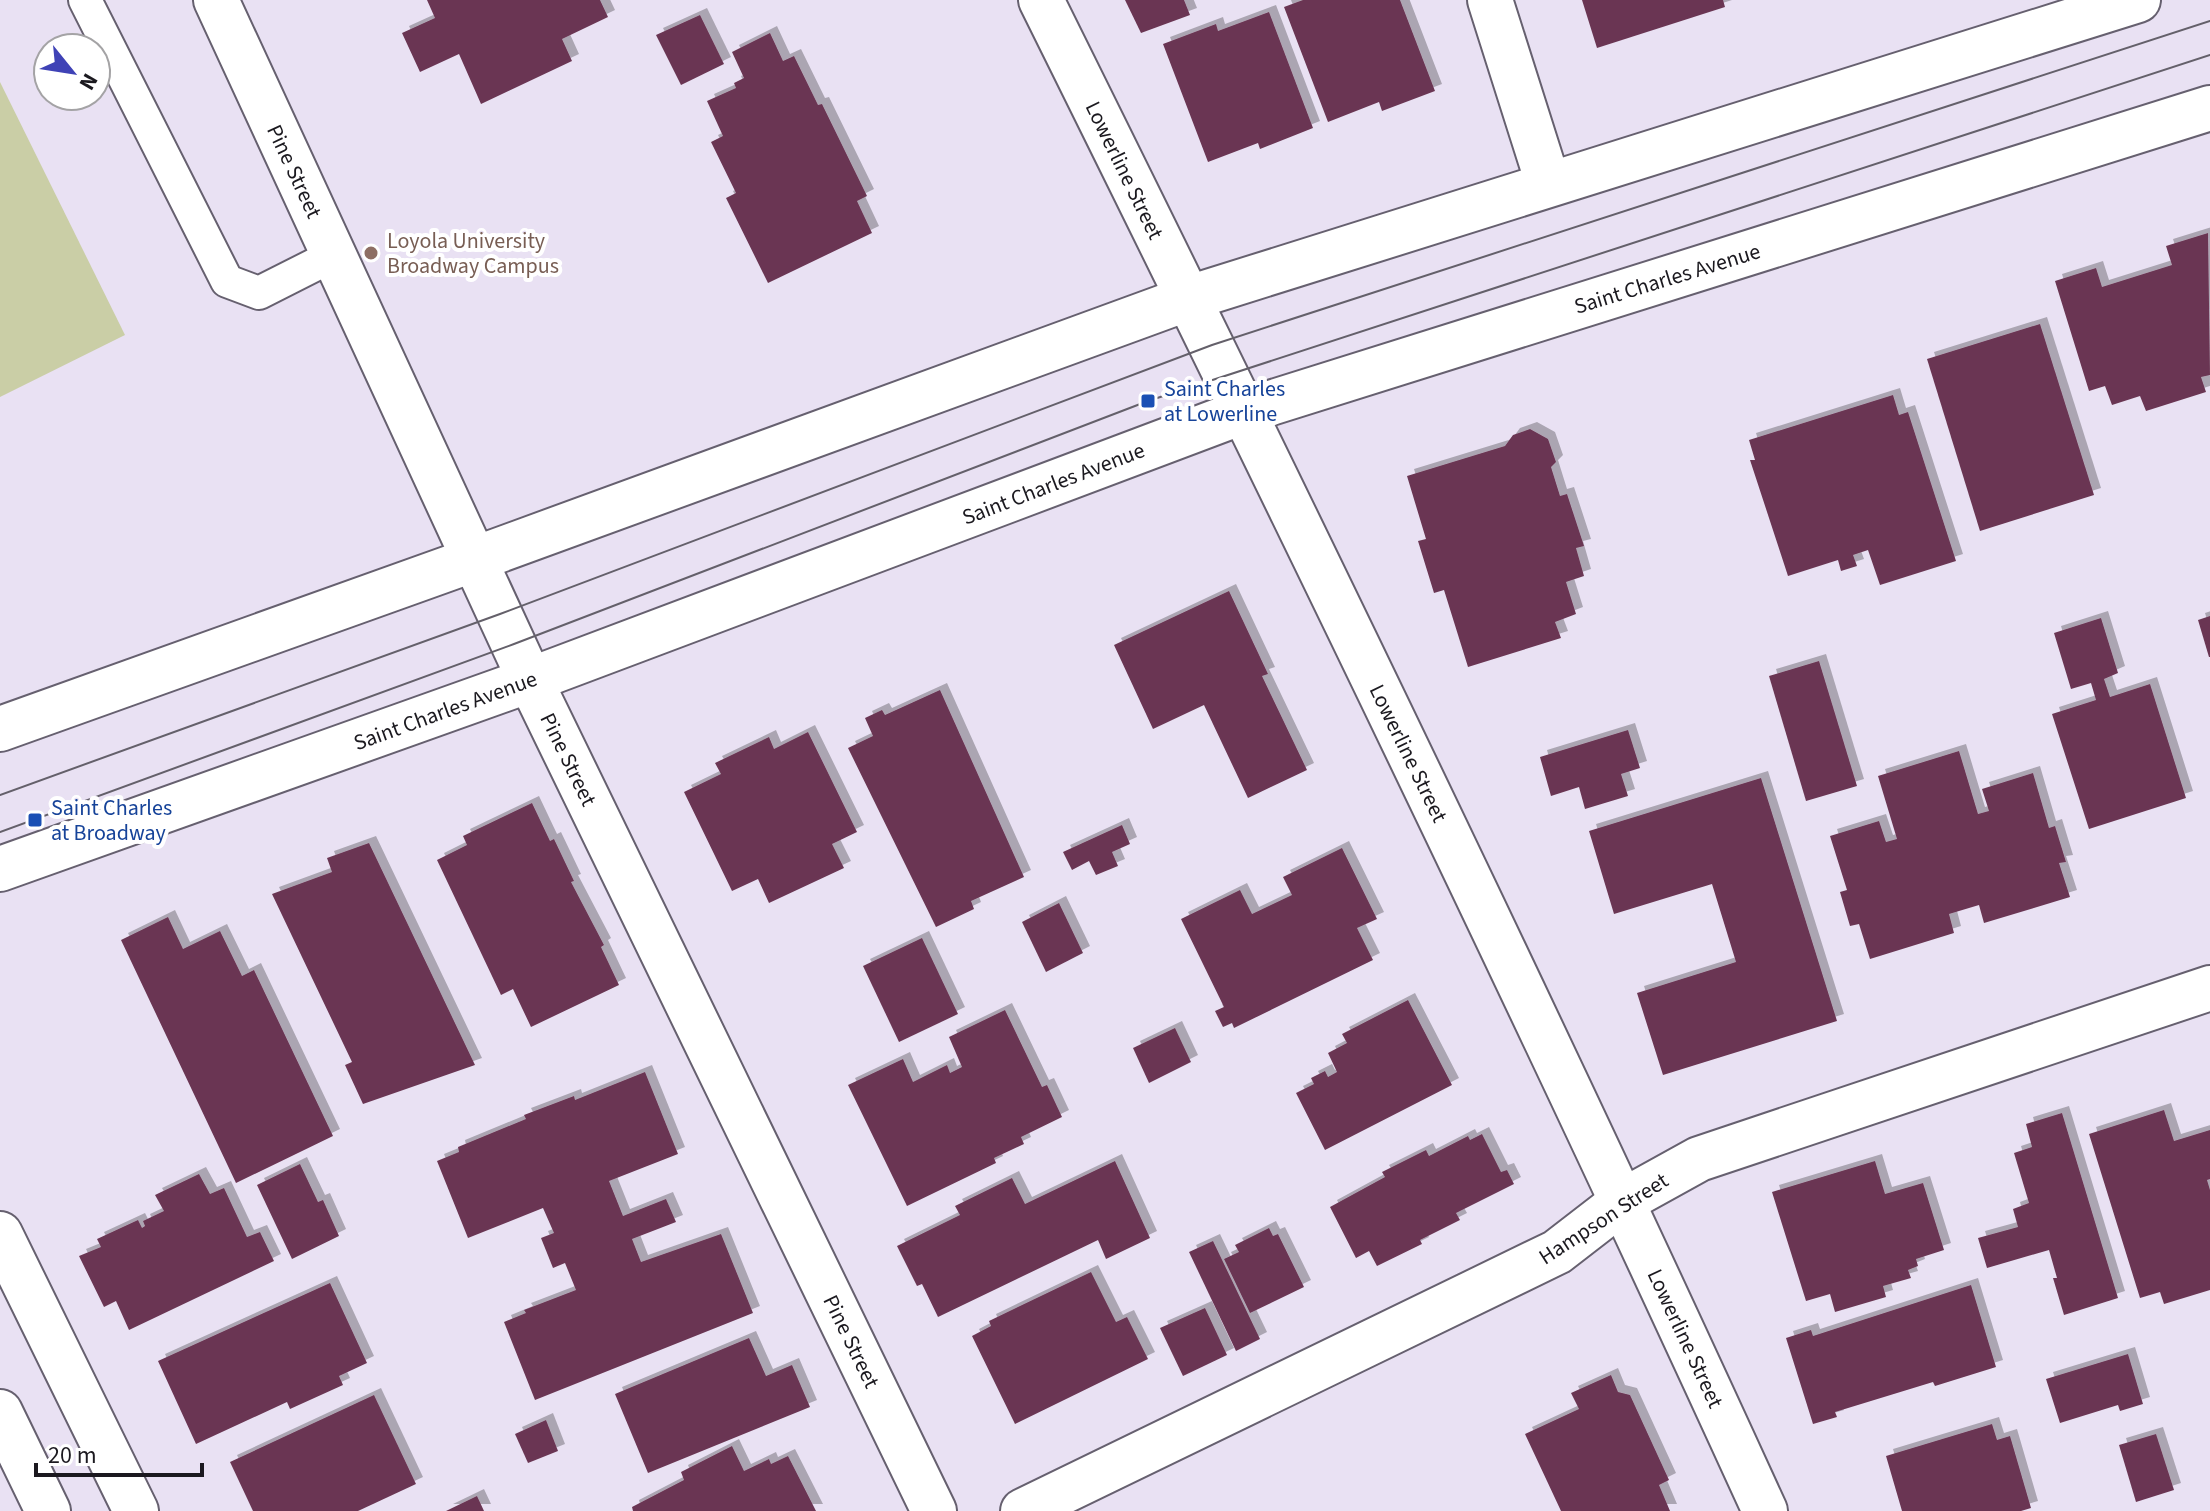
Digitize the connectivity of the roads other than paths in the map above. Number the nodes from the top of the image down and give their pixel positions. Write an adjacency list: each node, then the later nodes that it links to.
1 (85, 0): 8 (lane)
2 (216, 0): 8 (street, Pine Street)
3 (1041, 0): 9 (street, Lowerline Street)
4 (1490, 0): 7 (street)
5 (2138, 0): 7 (street)
6 (2210, 108): 10 (street, Saint Charles Avenue)
7 (1548, 183): 9 (street)
8 (334, 255): 11 (street, Pine Street)
9 (1189, 298): 10 (street, Lowerline Street); 11 (street)
10 (1245, 411): 12 (street, Saint Charles Avenue); 16 (street, Lowerline Street)
11 (475, 559): 12 (street, Pine Street); 13 (street)
12 (530, 680): 14 (street, Saint Charles Avenue); 21 (street, Pine Street)
13 (0, 729)
14 (0, 869)
15 (2210, 988): 16 (street, Hampson Street)
16 (1623, 1201): 22 (street, Hampson Street); 23 (street, Lowerline Street)
17 (0, 1234): 20 (street)
18 (0, 1412): 19 (street)
19 (48, 1511)
20 (136, 1511)
21 (934, 1511)
22 (1023, 1511)
23 (1765, 1511)

